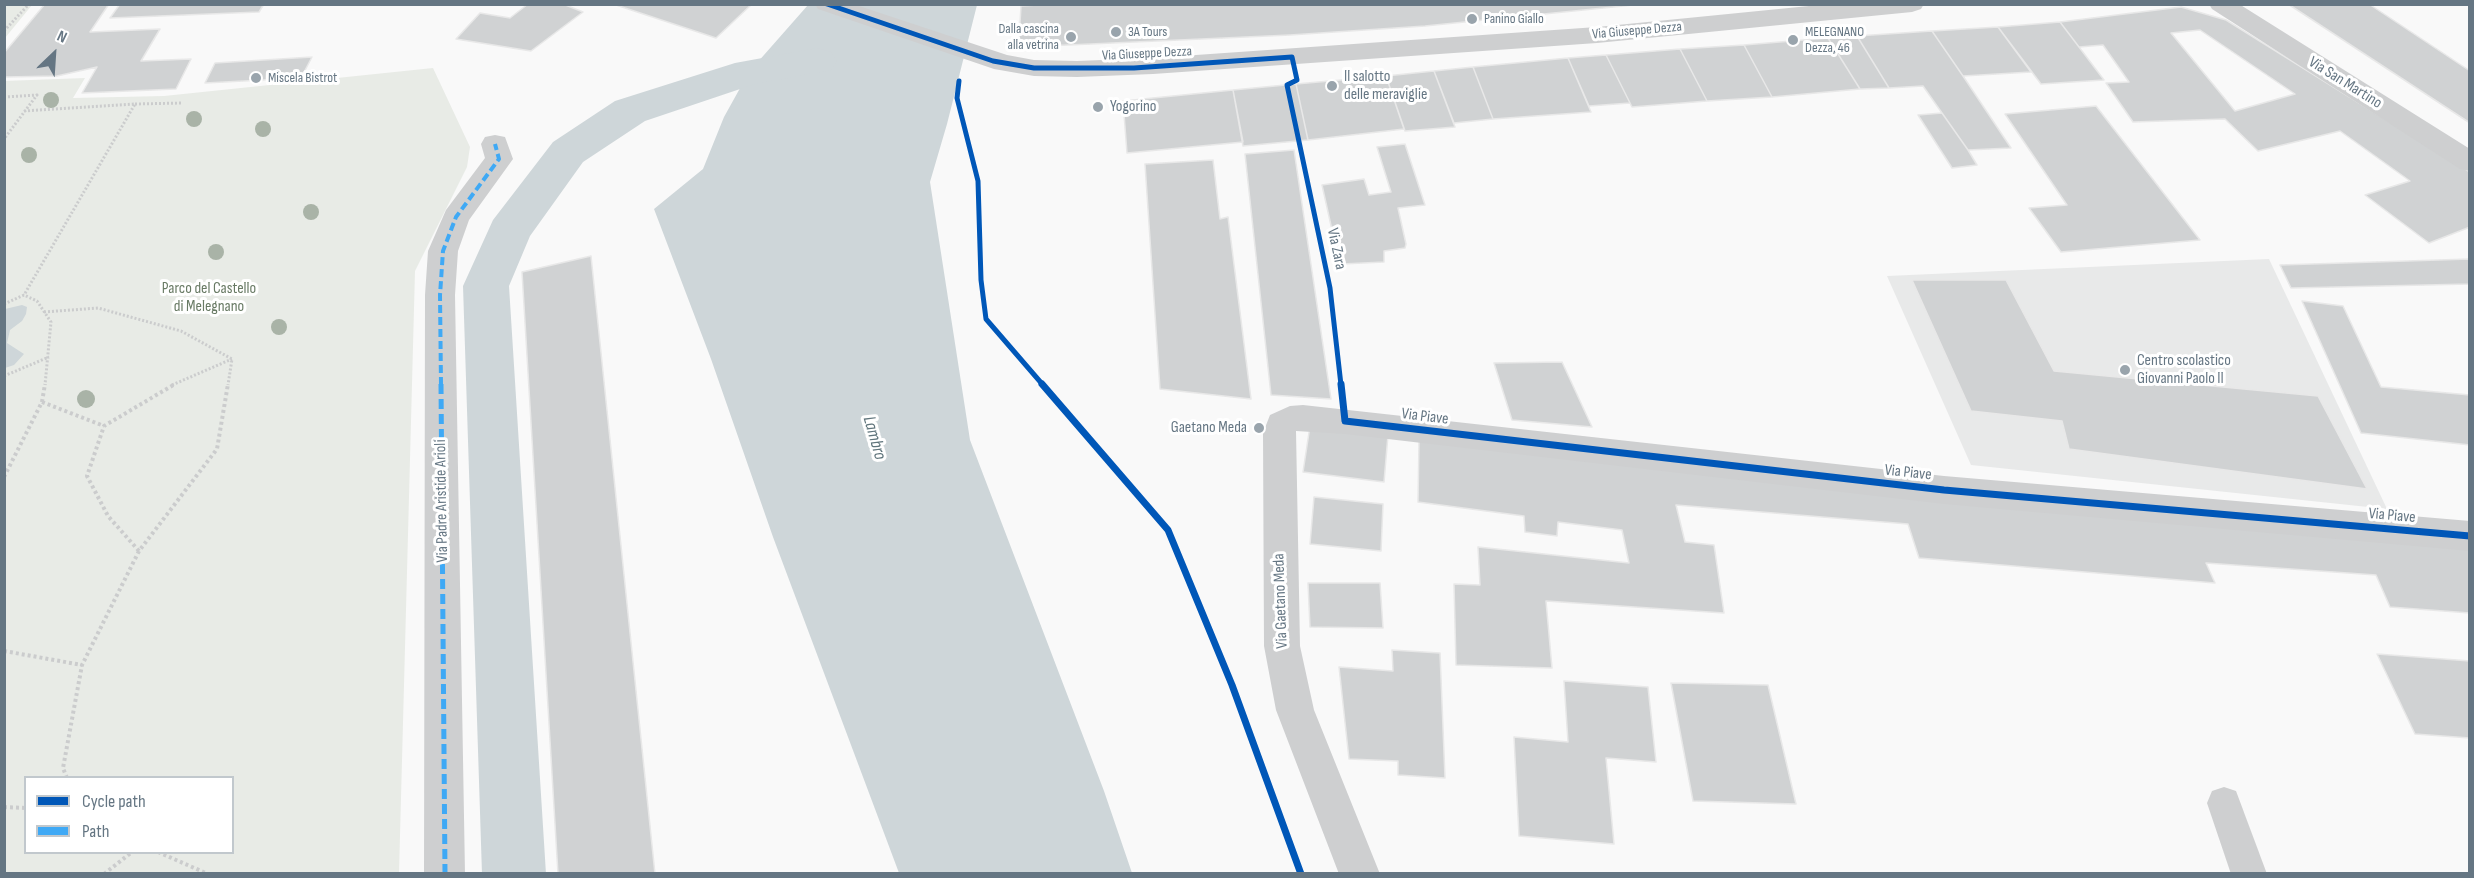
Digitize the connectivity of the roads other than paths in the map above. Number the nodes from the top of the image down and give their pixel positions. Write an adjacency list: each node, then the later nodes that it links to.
1 (827, 4): 2 (street, Via Giuseppe Dezza)
2 (1912, 4)
3 (2222, 4): 5 (street, Via San Martino)
4 (495, 144): 9 (street, Via Padre Aristide Arioli)
5 (2469, 162)
6 (1282, 424): 7 (street, Via Piave); 10 (street, Via Gaetano Meda)
7 (2469, 536)
8 (2224, 803): 11 (lane)
9 (445, 873)
10 (1360, 873)
11 (2249, 873)

